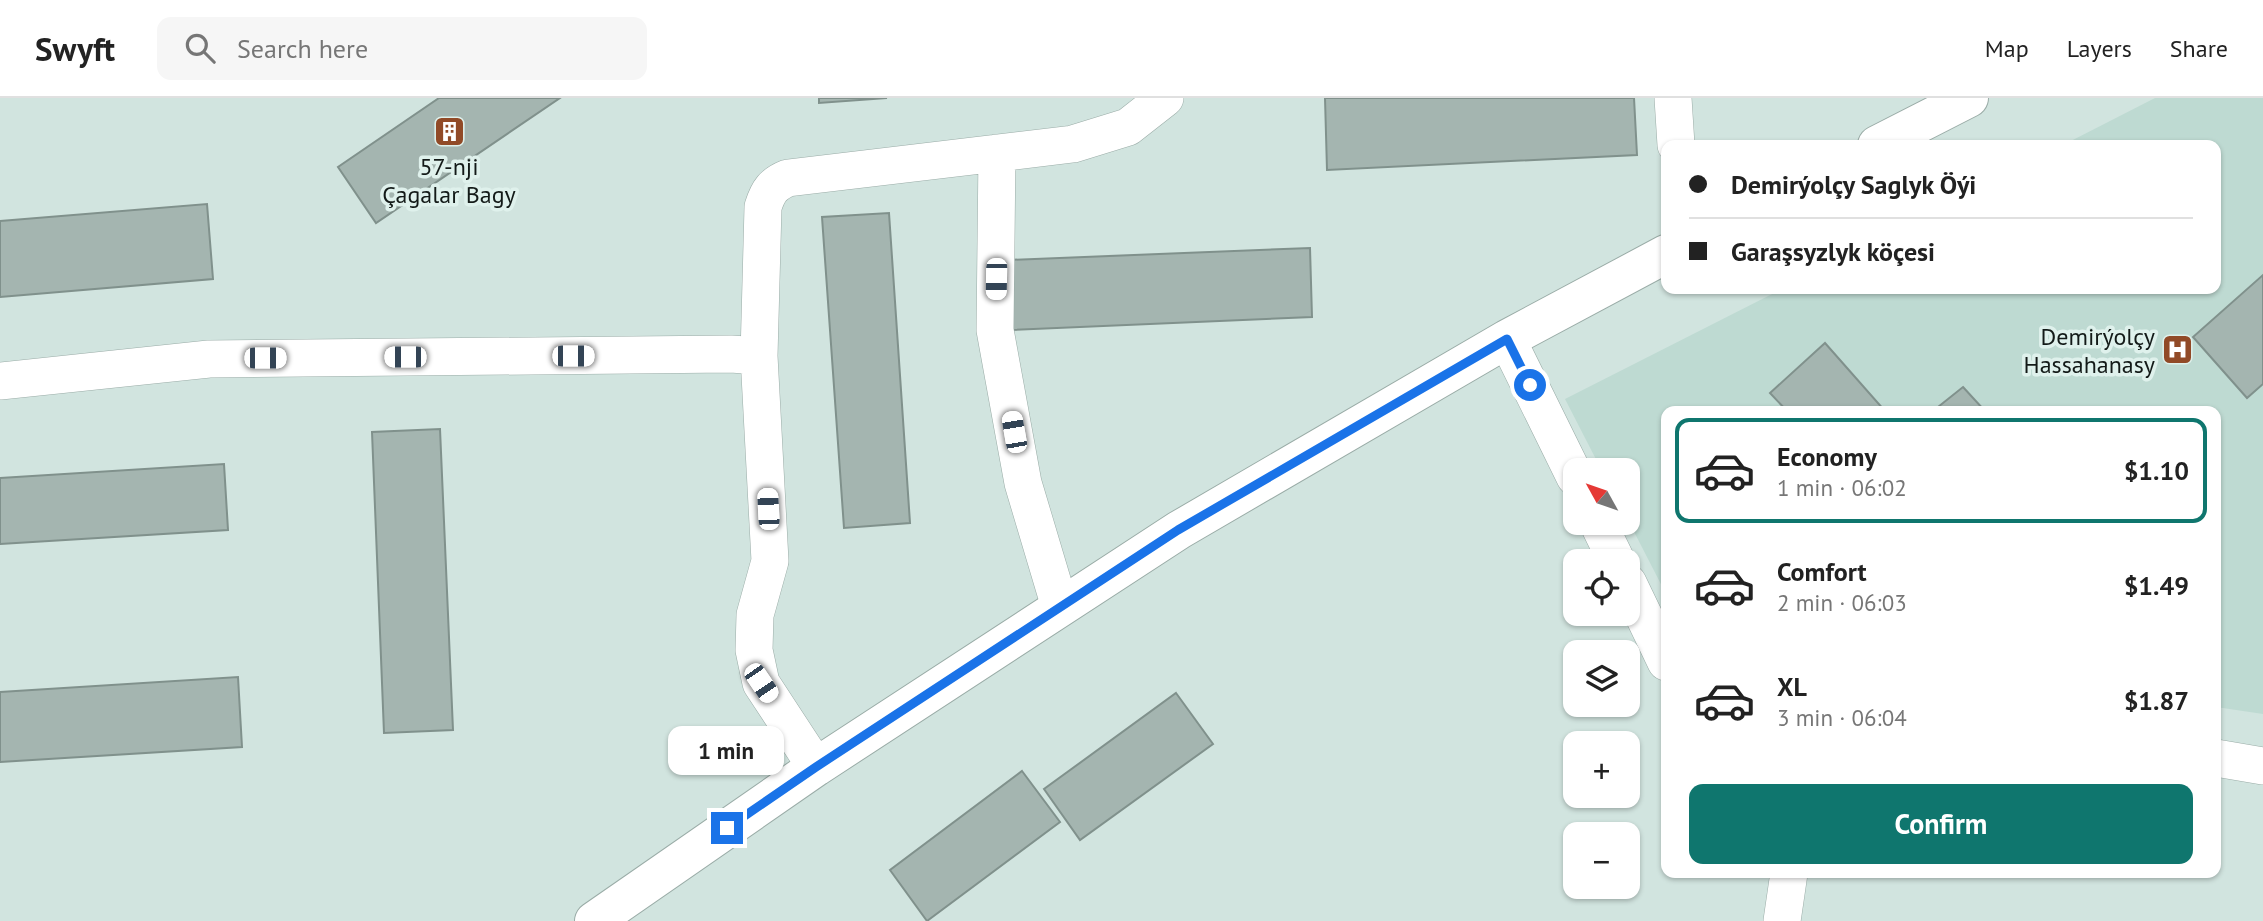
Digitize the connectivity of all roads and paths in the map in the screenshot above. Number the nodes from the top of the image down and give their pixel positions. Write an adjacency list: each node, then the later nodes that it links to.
1 (1165, 98): 6 (street)
2 (1673, 98): 4 (street)
3 (1969, 98): 5 (main road)
4 (1676, 140)
5 (1887, 140)
6 (997, 153): 9 (street); 12 (street)
7 (1661, 257): 8 (main road)
8 (1507, 339): 11 (street); 12 (main road)
9 (759, 356): 10 (street); 17 (street)
10 (0, 381)
11 (1566, 458)
12 (1060, 607): 17 (main road)
13 (1640, 608): 14 (street)
14 (1661, 652)
15 (2221, 759): 16 (street)
16 (2263, 766)
17 (816, 767): 19 (main road)
18 (1789, 878): 20 (street)
19 (594, 921)
20 (1782, 921)

